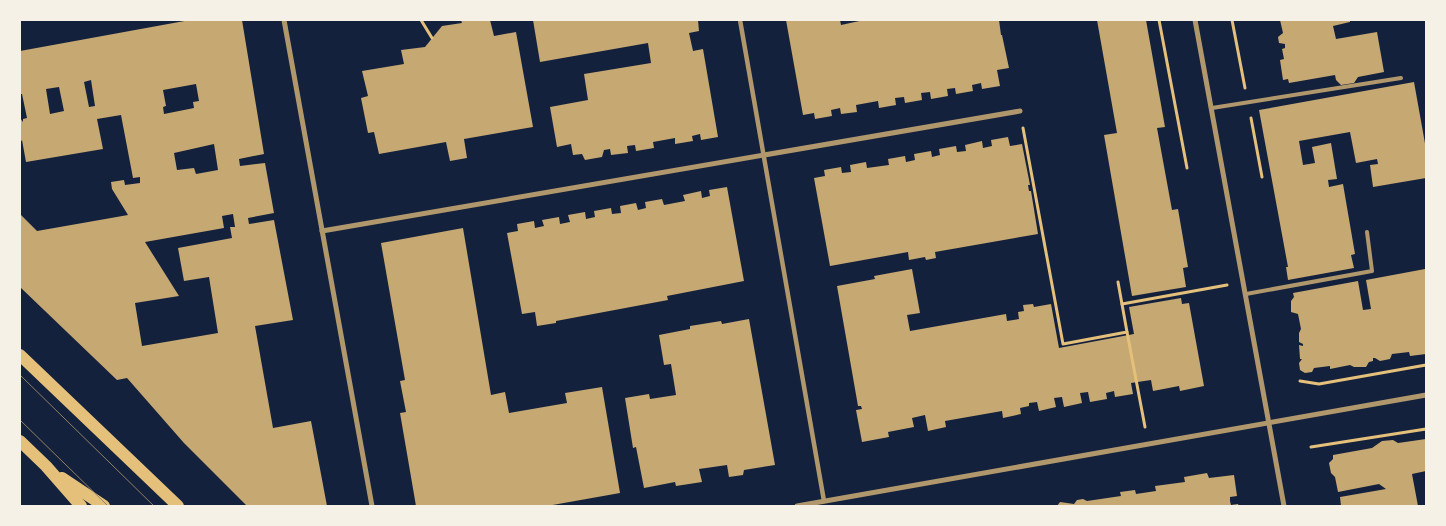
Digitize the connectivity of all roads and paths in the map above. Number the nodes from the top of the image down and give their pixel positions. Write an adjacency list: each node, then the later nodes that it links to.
1 (284, 20): 12 (street)
2 (421, 20): 6 (path)
3 (740, 20): 10 (street)
4 (1159, 20): 11 (path)
5 (1196, 20): 8 (street)
6 (432, 38)
7 (1401, 78): 8 (lane)
8 (1212, 108): 15 (street)
9 (1020, 110): 10 (street); 18 (path)
10 (763, 154): 12 (street); 29 (street)
11 (1187, 168)
12 (322, 232): 33 (street)
13 (1367, 232): 16 (lane)
14 (1118, 282): 17 (path)
15 (1243, 282): 16 (street); 17 (path)
16 (1246, 294): 23 (street)
17 (1122, 304): 18 (path)
18 (1127, 332): 26 (path)
19 (23, 360): 32 (main road)
20 (1426, 365): 21 (path)
21 (1300, 381)
22 (1426, 395): 23 (street)
23 (1269, 423): 26 (street); 35 (street)
24 (1426, 429): 27 (path)
25 (20, 441): 28 (main road)
26 (1148, 444): 29 (street)
27 (1311, 448)
28 (46, 466): 30 (main road); 31 (main road)
29 (824, 504): 34 (street)
30 (81, 506)
31 (104, 506)
32 (178, 506)
33 (372, 506)
34 (797, 506)
35 (1284, 506)

